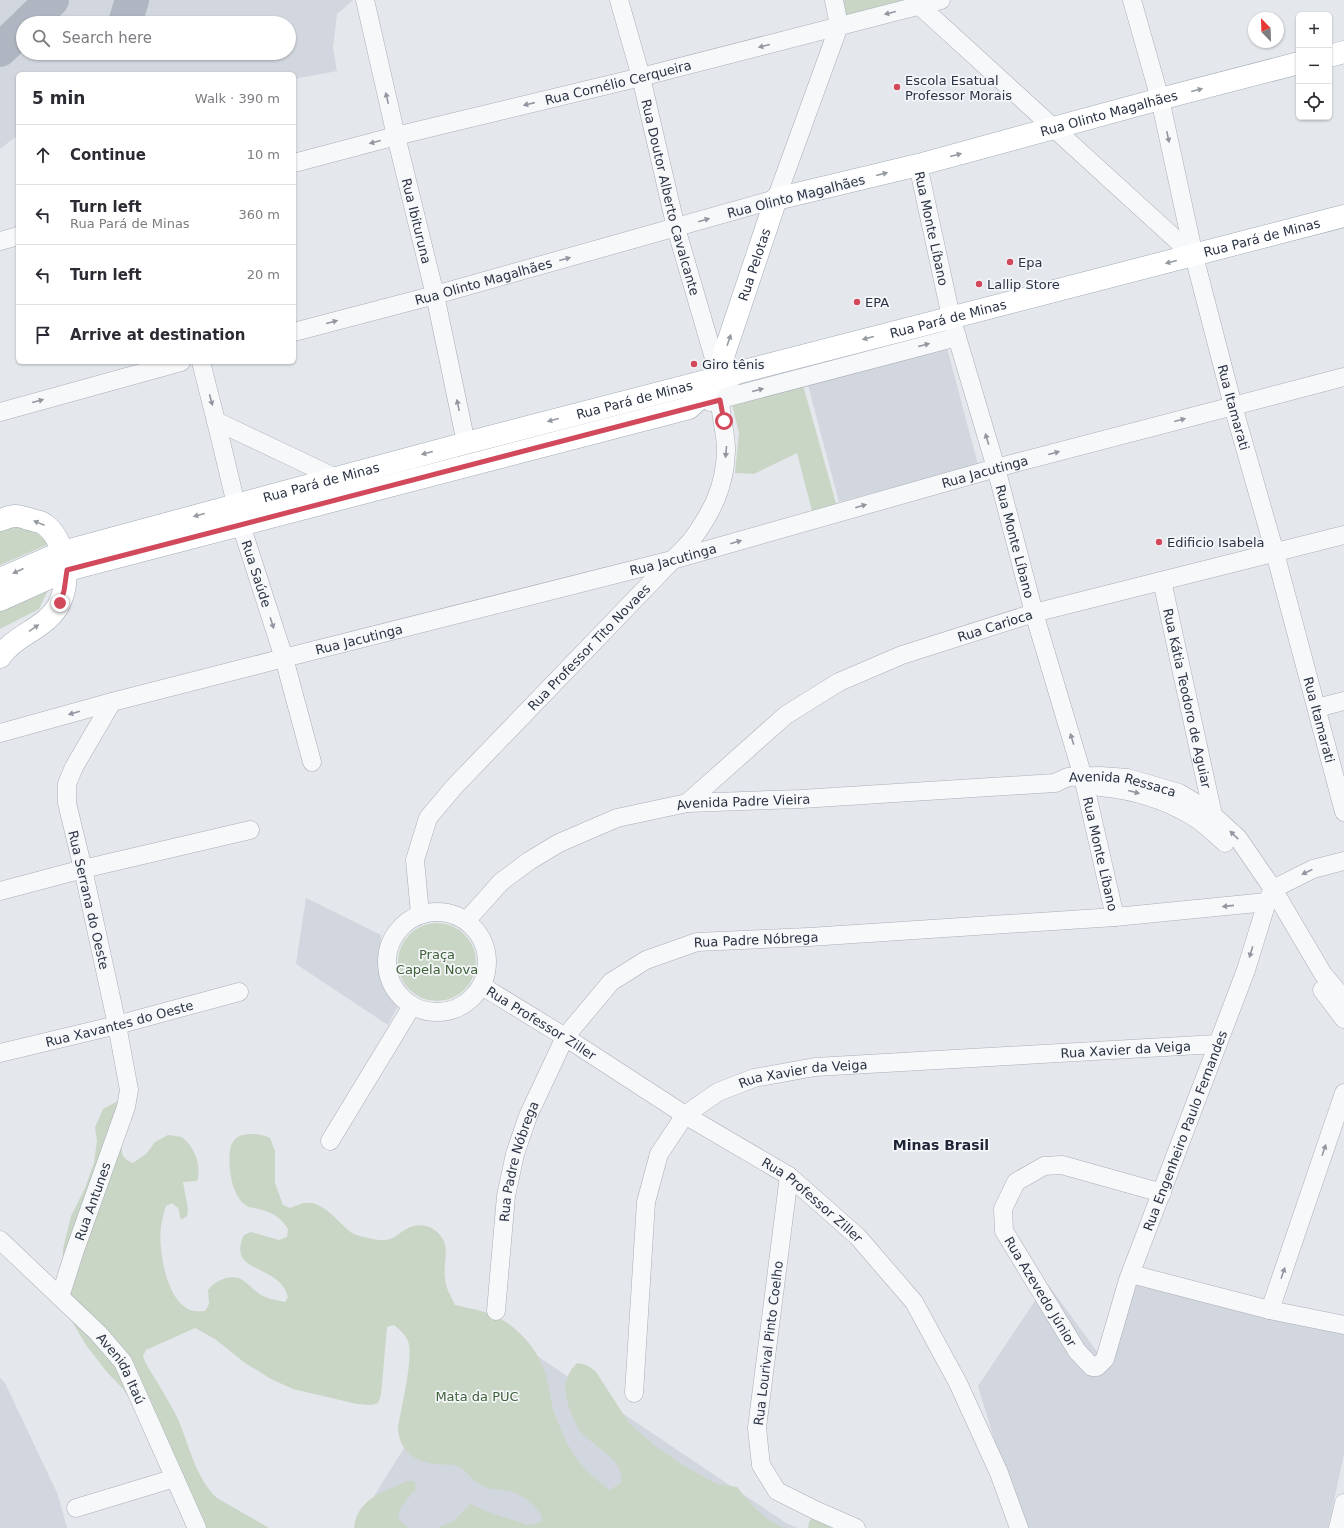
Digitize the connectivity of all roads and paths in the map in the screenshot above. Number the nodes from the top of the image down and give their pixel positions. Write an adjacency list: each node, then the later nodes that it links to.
1 (365, 0): 14 (street, Rua Ibituruna, one-way to 1)
2 (619, 0): 11 (street, Rua Doutor Alberto Cavalcante)
3 (834, 0): 7 (street)
4 (941, 0): 6 (street, Rua Cornélio Cerqueira)
5 (1132, 0): 12 (street, Rua Itamarati)
6 (919, 3): 7 (street, Rua Cornélio Cerqueira, one-way to 7); 13 (street)
7 (839, 26): 11 (street, Rua Cornélio Cerqueira, one-way to 11); 17 (street, Rua Pelotas)
8 (1344, 52): 9 (main road)
9 (1332, 55)
10 (1296, 65): 12 (main road, Rua Olinto Magalhães, one-way to 10)
11 (641, 78): 14 (street, Rua Cornélio Cerqueira, one-way to 14); 19 (street, Rua Doutor Alberto Cavalcante)
12 (1160, 99): 13 (main road, Rua Olinto Magalhães); 22 (street, Rua Itamarati, one-way to 22)
13 (1054, 128): 16 (main road, Rua Olinto Magalhães, one-way to 13); 22 (street)
14 (396, 136): 15 (street, Rua Cornélio Cerqueira, one-way to 15); 23 (street, Rua Ibituruna)
15 (296, 162)
16 (918, 165): 17 (main road, Rua Olinto Magalhães, one-way to 16); 24 (street, Rua Monte Líbano)
17 (776, 200): 19 (street, Rua Olinto Magalhães, one-way to 17); 28 (main road, Rua Pelotas, one-way to 17)
18 (1344, 216): 22 (main road, Rua Pará de Minas)
19 (676, 228): 23 (street, Rua Olinto Magalhães, one-way to 19); 28 (street, Rua Doutor Alberto Cavalcante)
20 (16, 237): 21 (street)
21 (0, 241)
22 (1194, 256): 24 (main road, Rua Pará de Minas, one-way to 24); 31 (street, Rua Itamarati)
23 (435, 295): 25 (street, Rua Olinto Magalhães, one-way to 23); 35 (street, Rua Ibituruna, one-way to 23)
24 (954, 327): 28 (main road, Rua Pará de Minas, one-way to 28); 30 (street, Rua Pará de Minas, one-way to 24); 36 (street, Rua Monte Líbano, one-way to 24)
25 (296, 331)
26 (174, 364): 33 (street, one-way to 26)
27 (201, 364): 34 (street, Rua Saúde, one-way to 34)
28 (724, 374): 30 (street); 32 (main road, Rua Pelotas); 35 (main road, Rua Pará de Minas, one-way to 35)
29 (1344, 377): 31 (street, Rua Jacutinga)
30 (720, 400): 32 (street, Rua Pará de Minas); 42 (street, Rua Professor Tito Novaes, one-way to 42)
31 (1233, 406): 36 (street, Rua Jacutinga, one-way to 31); 41 (street, Rua Itamarati)
32 (689, 408): 38 (main road, Rua Pará de Minas)
33 (0, 412)
34 (216, 421): 37 (street); 38 (street, Rua Saúde)
35 (466, 443): 37 (main road, Rua Pará de Minas, one-way to 37)
36 (996, 468): 42 (street, Rua Jacutinga, one-way to 36); 47 (street, Rua Monte Líbano)
37 (336, 478): 38 (main road, Rua Pará de Minas)
38 (239, 515): 43 (main road, Rua Pará de Minas); 49 (street, Rua Saúde, one-way to 49)
39 (0, 520): 43 (main road, one-way to 39)
40 (1344, 535): 41 (street, Rua Carioca)
41 (1275, 553): 45 (street, Rua Carioca); 52 (street, Rua Itamarati)
42 (672, 560): 49 (street, Rua Jacutinga); 65 (street, Rua Professor Tito Novaes)
43 (64, 561): 44 (main road, Rua Pará de Minas, one-way to 44); 46 (main road, Rua Pará de Minas); 48 (main road, one-way to 43)
44 (0, 579)
45 (1162, 581): 47 (street, Rua Carioca); 59 (street, Rua Kátia Teodoro de Aguiar)
46 (0, 600)
47 (1034, 613): 55 (street, Rua Monte Líbano, one-way to 47); 57 (street, Rua Carioca)
48 (2, 655)
49 (284, 658): 51 (street, Rua Jacutinga); 54 (street, Rua Saúde)
50 (1344, 701): 52 (street)
51 (112, 702): 53 (street, Rua Jacutinga, one-way to 53); 62 (street, Rua Serrana do Oeste)
52 (1317, 708): 58 (street, Rua Itamarati)
53 (0, 733)
54 (312, 762)
55 (1084, 782): 56 (street, Avenida Ressaca); 59 (street, Avenida Ressaca); 64 (street, Avenida Ressaca, one-way to 64); 66 (street, Rua Monte Líbano)
56 (1055, 783): 57 (street, Avenida Padre Vieira)
57 (688, 804): 67 (street, Avenida Padre Vieira)
58 (1344, 812)
59 (1213, 815): 64 (street, Avenida Ressaca, one-way to 59)
60 (250, 830): 62 (street)
61 (1344, 861): 64 (street, Rua Padre Nóbrega, one-way to 64)
62 (83, 869): 63 (street); 73 (street, Rua Serrana do Oeste)
63 (0, 891)
64 (1270, 896): 66 (street, Rua Padre Nóbrega, one-way to 66); 70 (street, Avenida Ressaca); 72 (street, Avenida Ressaca); 75 (street, Rua Engenheiro Paulo Fernandes, one-way to 75)
65 (420, 914): 67 (street); 71 (street)
66 (1115, 917): 74 (street, Rua Padre Nóbrega)
67 (467, 920): 68 (street)
68 (482, 986): 71 (street); 74 (street, Rua Professor Ziller)
69 (239, 992): 73 (street, Rua Xavantes do Oeste)
70 (1344, 1000)
71 (412, 1006): 80 (street)
72 (1344, 1019)
73 (118, 1025): 76 (street, Rua Xavantes do Oeste); 78 (street, Rua Serrana do Oeste)
74 (565, 1037): 79 (street, Rua Professor Ziller); 87 (street, Rua Padre Nóbrega)
75 (1217, 1044): 79 (street, Rua Xavier da Veiga); 82 (street, Rua Engenheiro Paulo Fernandes)
76 (0, 1052)
77 (1344, 1093): 86 (street, one-way to 77)
78 (126, 1107): 85 (street, Rua Antunes)
79 (685, 1115): 81 (street, Rua Professor Ziller); 90 (street, Rua Xavier da Veiga)
80 (330, 1141)
81 (790, 1176): 95 (street, Rua Lourival Pinto Coelho); 96 (street, Rua Professor Ziller)
82 (1162, 1193): 84 (street, Rua Engenheiro Paulo Fernandes); 89 (street, Rua Azevedo Júnior)
83 (0, 1240): 85 (street, Avenida Itaú)
84 (1131, 1274): 86 (street); 89 (street, Rua Engenheiro Paulo Fernandes)
85 (60, 1297): 91 (street, Avenida Itaú)
86 (1270, 1310): 88 (street)
87 (496, 1311)
88 (1344, 1325)
89 (1105, 1359)
90 (634, 1393)
91 (176, 1478): 93 (street); 94 (street, Avenida Itaú)
92 (1344, 1503): 97 (street)
93 (76, 1508)
94 (197, 1528)
95 (856, 1528)
96 (1019, 1528)
97 (1338, 1528)

